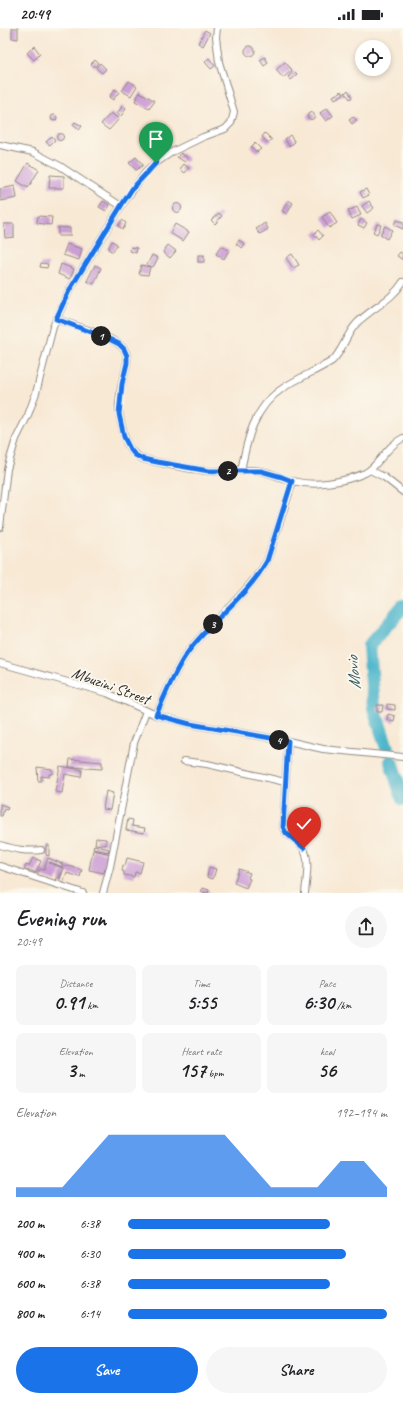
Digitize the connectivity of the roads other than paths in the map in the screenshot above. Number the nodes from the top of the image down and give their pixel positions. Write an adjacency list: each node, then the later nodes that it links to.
1 (217, 28): 3 (street)
2 (0, 145): 3 (street)
3 (121, 206): 5 (street)
4 (403, 282): 8 (street)
5 (56, 319): 8 (street); 11 (street)
6 (403, 438): 7 (street)
7 (370, 470): 9 (street); 10 (street)
8 (240, 471): 9 (street)
9 (292, 481): 14 (street)
10 (403, 492)
11 (0, 528)
12 (0, 663): 13 (street, Mbuzini Street)
13 (146, 711): 14 (street, Mbuzini Street); 23 (street)
14 (156, 715): 15 (street, Mbuzini Street)
15 (288, 741): 16 (street, Mbuzini Street); 18 (street)
16 (403, 757)
17 (184, 761): 18 (street)
18 (285, 782): 24 (street)
19 (0, 845): 20 (street)
20 (41, 850)
21 (0, 866): 22 (street)
22 (83, 893)
23 (103, 893)
24 (305, 893)

